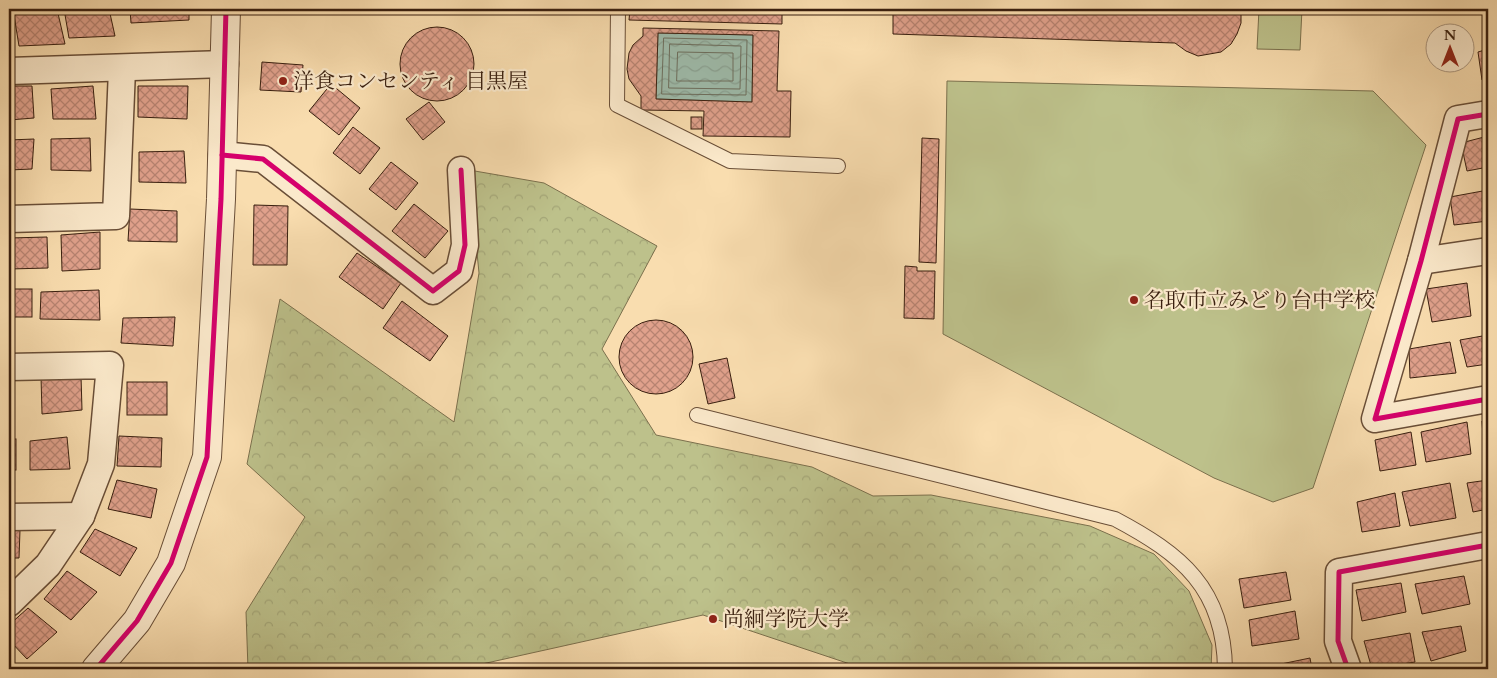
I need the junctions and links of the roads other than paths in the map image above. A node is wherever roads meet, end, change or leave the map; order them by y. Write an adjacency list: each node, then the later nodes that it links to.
1 (226, 9): 3 (street)
2 (618, 9): 8 (lane)
3 (225, 64): 4 (street); 7 (street)
4 (122, 69): 5 (street); 10 (street)
5 (9, 71)
6 (1488, 114): 12 (street)
7 (222, 155): 9 (street); 20 (street)
8 (838, 166)
9 (461, 170)
10 (9, 219)
11 (1488, 251): 12 (street)
12 (1421, 261): 14 (street)
13 (9, 367): 16 (street)
14 (1488, 399)
15 (697, 415): 21 (lane)
16 (80, 516): 17 (street); 19 (street)
17 (9, 517)
18 (1488, 545): 22 (street)
19 (9, 603)
20 (96, 669)
21 (1225, 669)
22 (1348, 669)

